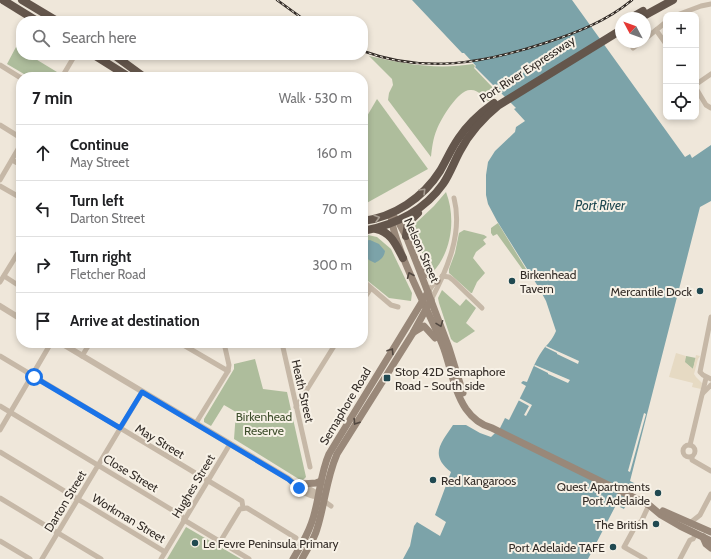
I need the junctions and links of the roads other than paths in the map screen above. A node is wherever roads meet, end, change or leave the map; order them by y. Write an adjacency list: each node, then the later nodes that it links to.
1 (3, 0): 9 (highway)
2 (22, 0): 10 (highway)
3 (661, 0): 6 (highway)
4 (673, 0): 7 (highway)
5 (711, 4): 8 (street)
6 (646, 12)
7 (649, 12)
8 (685, 12)
9 (29, 16)
10 (49, 16)
11 (663, 24): 13 (street)
12 (615, 28): 29 (highway, Port River Expressway)
13 (656, 30): 15 (street); 16 (street)
14 (615, 34): 29 (highway, Port River Expressway)
15 (651, 34)
16 (663, 40)
17 (72, 60): 21 (street)
18 (114, 60): 22 (highway)
19 (116, 60): 23 (highway)
20 (0, 65): 25 (street)
21 (65, 72)
22 (124, 72)
23 (136, 72)
24 (711, 74): 26 (street)
25 (16, 75)
26 (699, 81)
27 (699, 94): 28 (street)
28 (711, 108)
29 (483, 115): 36 (highway, Port River Expressway); 40 (highway, Port River Expressway, one-way to 29)
30 (0, 125): 31 (street)
31 (16, 135)
32 (16, 153): 33 (street)
33 (12, 160): 34 (street); 35 (street)
34 (16, 162)
35 (0, 180)
36 (444, 182): 42 (highway, Port River Expressway); 45 (highway)
37 (0, 186): 38 (street)
38 (16, 195)
39 (454, 198): 50 (street, Semaphore Road)
40 (391, 214): 41 (highway, Port River Expressway, one-way to 40); 42 (main road, Nelson Street)
41 (368, 220)
42 (397, 221): 43 (highway, Port River Expressway); 45 (main road, Nelson Street); 47 (main road, Nelson Street)
43 (376, 229): 44 (highway, Port River Expressway); 47 (highway)
44 (368, 230)
45 (406, 236): 48 (main road, Nelson Street)
46 (16, 256): 49 (street)
47 (403, 258): 57 (main road, Nelson Street, one-way to 47)
48 (420, 269): 50 (main road); 55 (main road, Nelson Street)
49 (4, 276): 51 (street); 52 (street)
50 (440, 278): 55 (street, Semaphore Road); 56 (street, Semaphore Road); 60 (street)
51 (0, 282)
52 (16, 284)
53 (370, 288): 54 (street); 59 (street)
54 (368, 291)
55 (428, 292): 56 (main road, Nelson Street); 57 (main road, Semaphore Road)
56 (431, 300): 61 (main road, Semaphore Road); 86 (main road, Nelson Street, one-way to 86)
57 (422, 302): 61 (main road, Nelson Street); 96 (main road, Semaphore Road, one-way to 57)
58 (0, 306): 62 (street)
59 (398, 307)
60 (482, 308)
61 (426, 310): 64 (main road, Semaphore Road); 72 (main road, Nelson Street)
62 (16, 316)
63 (711, 317): 77 (street)
64 (413, 333): 72 (main road); 102 (main road, Semaphore Road, one-way to 102)
65 (48, 348): 76 (street)
66 (69, 348): 74 (street)
67 (87, 348): 74 (street)
68 (189, 348): 75 (street)
69 (225, 348): 75 (street)
70 (283, 348): 82 (street, Heath Street)
71 (333, 348): 82 (street)
72 (444, 349): 86 (main road, Nelson Street)
73 (0, 356): 76 (street, May Street)
74 (82, 356): 79 (street)
75 (228, 371): 84 (street)
76 (32, 376): 83 (street); 85 (street, May Street)
77 (709, 378): 80 (street)
78 (711, 385): 80 (street)
79 (142, 392): 84 (street); 85 (street, Darton Street)
80 (702, 395): 89 (street)
81 (0, 406): 83 (street, Close Street)
82 (296, 407): 93 (street, Heath Street)
83 (10, 412): 87 (street); 92 (street, Close Street)
84 (196, 423): 88 (street)
85 (120, 428): 92 (street, Darton Street); 97 (street, May Street)
86 (492, 428): 104 (main road, Nelson Street)
87 (0, 430)
88 (230, 444): 95 (street); 97 (street, Hughes Street)
89 (690, 445): 91 (street); 91 (street)
90 (0, 452): 101 (street, Workman Street)
91 (692, 457): 94 (street)
92 (98, 465): 101 (street, Darton Street); 107 (street, Close Street)
93 (310, 467)
94 (711, 471)
95 (288, 479): 98 (street); 102 (street)
96 (321, 480): 98 (main road); 102 (main road, Semaphore Road)
97 (208, 481): 105 (street, May Street); 107 (street, Hughes Street)
98 (302, 484): 102 (street)
99 (711, 494): 106 (street)
100 (0, 498): 110 (street)
101 (77, 499): 110 (street, Darton Street); 117 (street, Workman Street)
102 (321, 499): 103 (street); 123 (main road, Semaphore Road); 124 (main road, Semaphore Road)
103 (331, 506)
104 (652, 507): 108 (main road, Nelson Street); 111 (main road, Nelson Street); 125 (street)
105 (244, 508): 112 (street, May Street); 115 (street)
106 (700, 515): 108 (street); 111 (street)
107 (184, 520): 115 (street, Close Street); 117 (street, Hughes Street)
108 (690, 523): 111 (main road, Nelson Street)
109 (711, 532): 111 (main road, Nelson Street)
110 (58, 533): 119 (street, Darton Street); 120 (street)
111 (697, 533): 114 (main road, Nelson Street); 116 (main road); 126 (street)
112 (296, 538)
113 (0, 541): 118 (street)
114 (711, 541)
115 (220, 542): 122 (street, Close Street)
116 (711, 548)
117 (165, 552): 121 (street, Hughes Street)
118 (30, 559)
119 (42, 559)
120 (101, 559)
121 (161, 559)
122 (249, 559)
123 (293, 559)
124 (302, 559)
125 (645, 559)
126 (680, 559)

